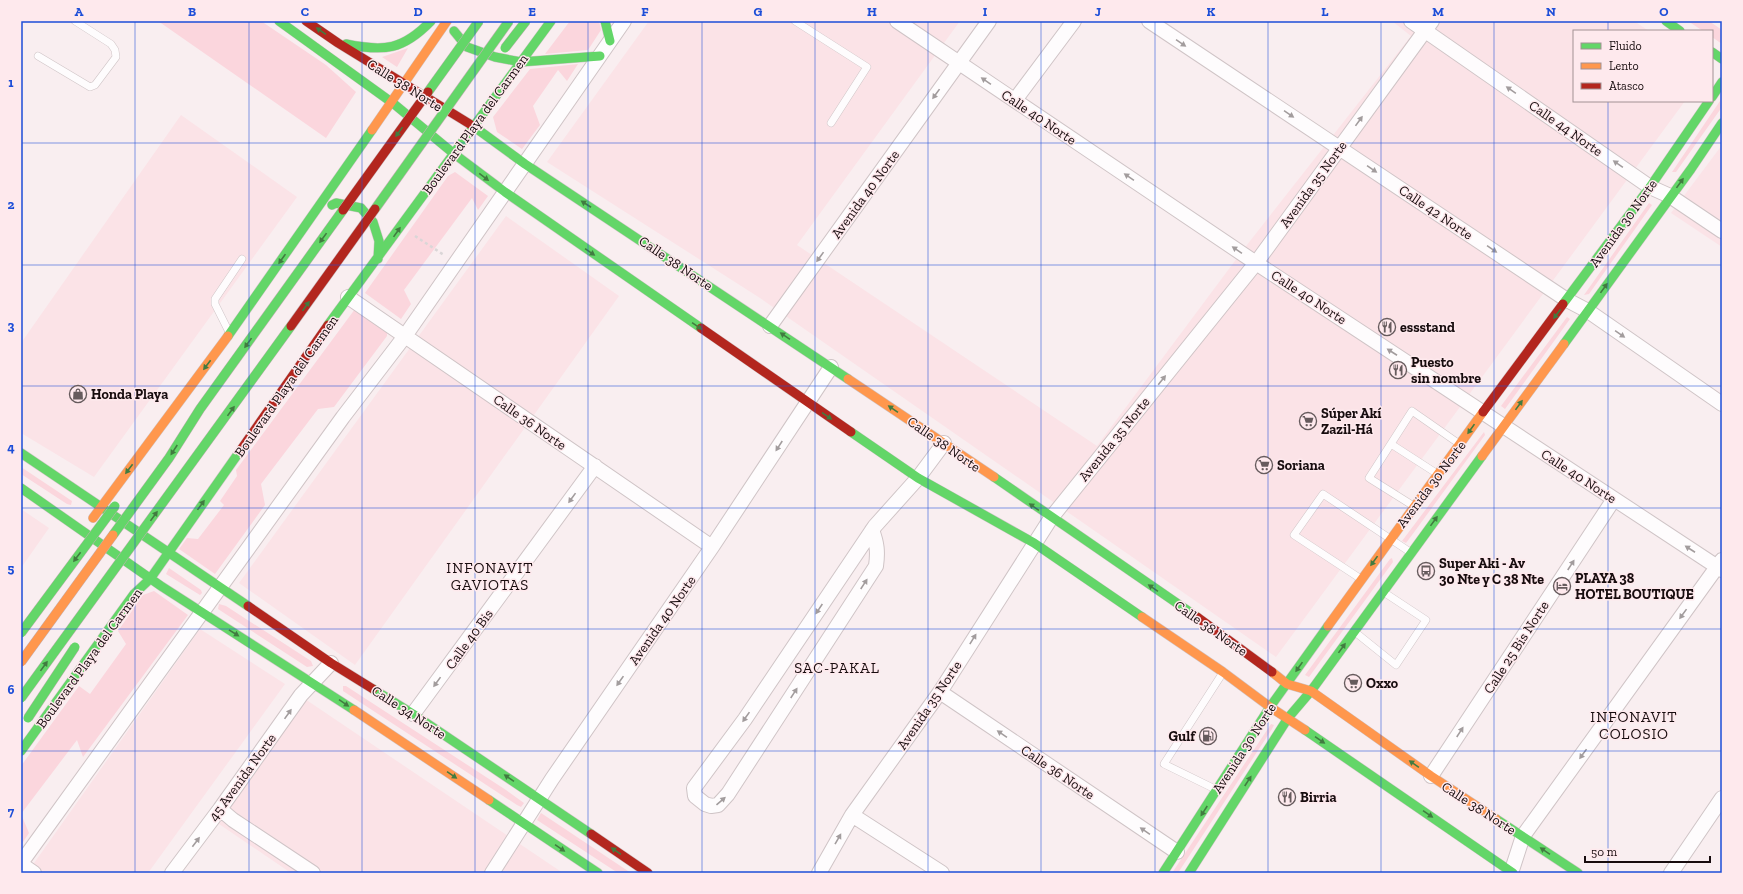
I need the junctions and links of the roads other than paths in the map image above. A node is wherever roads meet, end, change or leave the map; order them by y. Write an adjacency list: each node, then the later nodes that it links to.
1 (75, 21): 26 (lane)
2 (279, 21): 38 (main road, Calle 38 Norte)
3 (306, 21): 24 (main road, Calle 38 Norte, one-way to 3)
4 (431, 21): 24 (main road)
5 (447, 21): 33 (main road)
6 (454, 21): 29 (main road)
7 (480, 21): 32 (main road, bridge)
8 (508, 21): 34 (main road, bridge)
9 (526, 21): 34 (main road, bridge)
10 (551, 21): 29 (main road, Boulevard Playa del Carmen)
11 (605, 21): 23 (main road)
12 (624, 21): 23 (street)
13 (795, 21): 39 (lane)
14 (897, 21): 30 (street, Calle 40 Norte)
15 (989, 21): 30 (street)
16 (1074, 21): 36 (street)
17 (1148, 21): 42 (street, Calle 42 Norte, one-way to 42)
18 (1411, 21): 20 (street, Calle 44 Norte)
19 (1666, 21): 22 (main road)
20 (1429, 26): 42 (street, Avenida 35 Norte, one-way to 20); 45 (street, Calle 44 Norte, one-way to 20)
21 (461, 28): 32 (main road, bridge)
22 (1679, 30)
23 (610, 41): 27 (street)
24 (338, 43): 33 (main road, Calle 38 Norte)
25 (1713, 53): 28 (main road)
26 (38, 56)
27 (600, 56): 29 (main road); 44 (street)
28 (1722, 59)
29 (521, 62): 41 (main road, Boulevard Playa del Carmen)
30 (959, 63): 36 (street, Calle 40 Norte, one-way to 30); 56 (street, Avenida 40 Norte, one-way to 56)
31 (1722, 82): 35 (main road)
32 (434, 84): 62 (main road, one-way to 62, bridge)
33 (405, 85): 38 (main road); 41 (main road, Calle 38 Norte)
34 (457, 94): 66 (main road, one-way to 34, bridge)
35 (1713, 96)
36 (1015, 100): 52 (street, Calle 40 Norte, one-way to 36)
37 (1708, 102): 45 (main road, Avenida 30 Norte)
38 (392, 103): 43 (main road, Calle 38 Norte); 48 (main road)
39 (830, 123)
40 (1722, 123): 47 (main road, Avenida 30 Norte, one-way to 40)
41 (472, 126): 43 (main road, Boulevard Playa del Carmen); 44 (main road, Calle 38 Norte)
42 (1340, 148): 52 (street, Avenida 35 Norte); 54 (street, Calle 42 Norte, one-way to 54)
43 (453, 153): 46 (main road, Calle 38 Norte, one-way to 46); 51 (main road, Boulevard Playa del Carmen, one-way to 43)
44 (525, 164): 46 (street); 56 (main road, Calle 38 Norte, one-way to 44)
45 (1650, 187): 47 (street, Calle 44 Norte); 54 (main road, Avenida 30 Norte)
46 (505, 192): 58 (street); 60 (main road, Calle 38 Norte, one-way to 60)
47 (1670, 196): 49 (street, Calle 44 Norte); 55 (main road, Avenida 30 Norte, one-way to 47)
48 (312, 215): 51 (main road); 57 (main road, one-way to 57)
49 (1722, 231)
50 (242, 259): 57 (lane)
51 (378, 259): 53 (main road, Boulevard Playa del Carmen)
52 (1256, 263): 63 (street, Calle 40 Norte, one-way to 52); 80 (street, Avenida 35 Norte, one-way to 52)
53 (348, 297): 58 (street, Calle 36 Norte); 89 (main road, Boulevard Playa del Carmen, one-way to 53)
54 (1567, 300): 55 (street, Calle 42 Norte); 63 (main road, Avenida 30 Norte, one-way to 63)
55 (1588, 311): 61 (street, Calle 42 Norte, one-way to 61); 64 (main road, Avenida 30 Norte, one-way to 55)
56 (770, 326): 59 (main road, Calle 38 Norte, one-way to 56)
57 (230, 334): 78 (main road, one-way to 78)
58 (405, 336): 72 (street, Calle 36 Norte); 96 (street)
59 (831, 367): 60 (street, Avenida 40 Norte); 67 (main road, Calle 38 Norte, one-way to 59)
60 (808, 402): 74 (main road, Calle 38 Norte, one-way to 74); 87 (street, Avenida 40 Norte, one-way to 87)
61 (1722, 404)
62 (200, 409): 65 (main road, bridge); 102 (main road, one-way to 102, bridge)
63 (1483, 412): 64 (street, Calle 40 Norte); 69 (main road, Avenida 30 Norte, one-way to 69)
64 (1504, 426): 76 (street, Calle 40 Norte); 90 (main road, Avenida 30 Norte, one-way to 64)
65 (174, 434)
66 (214, 434): 71 (main road); 109 (main road, one-way to 66, bridge)
67 (944, 443): 74 (street); 80 (main road, Calle 38 Norte, one-way to 67)
68 (1391, 444): 69 (lane); 73 (lane); 79 (lane)
69 (1460, 444): 73 (main road, Avenida 30 Norte)
70 (21, 453): 78 (main road, Calle 34 Norte)
71 (203, 464)
72 (595, 466): 87 (street, Calle 36 Norte); 111 (street, Calle 40 Bis, one-way to 111)
73 (1438, 474): 79 (main road, Avenida 30 Norte)
74 (918, 478): 81 (street); 86 (main road, Calle 38 Norte)
75 (21, 488): 82 (main road, Calle 34 Norte)
76 (1614, 499): 92 (street, Calle 40 Norte, one-way to 76); 115 (street, Calle 25 Bis Norte, one-way to 76)
77 (120, 500): 100 (main road, one-way to 100, bridge)
78 (101, 506): 82 (main road); 89 (main road, Calle 34 Norte)
79 (1413, 506): 84 (main road, Avenida 30 Norte)
80 (1051, 518): 86 (street, Avenida 35 Norte); 106 (main road, Calle 38 Norte, one-way to 80)
81 (872, 530): 81 (street, one-way to 81)
82 (84, 531): 85 (main road); 94 (main road, Calle 34 Norte)
83 (156, 537): 88 (main road)
84 (1389, 540): 90 (lane); 95 (main road, Avenida 30 Norte, one-way to 95); 95 (lane)
85 (76, 541)
86 (1034, 543): 104 (main road, Calle 38 Norte); 108 (street, Avenida 35 Norte, one-way to 86)
87 (712, 547): 118 (street, Avenida 40 Norte, one-way to 118)
88 (146, 549)
89 (168, 553): 94 (main road, Boulevard Playa del Carmen); 96 (main road, Calle 34 Norte)
90 (1412, 553): 97 (main road, Avenida 30 Norte)
91 (137, 562): 93 (main road)
92 (1720, 566): 122 (street, one-way to 122)
93 (128, 574)
94 (150, 579): 98 (main road, Calle 34 Norte); 114 (main road, Boulevard Playa del Carmen)
95 (1361, 579): 106 (main road, Avenida 30 Norte, one-way to 106)
96 (220, 588): 98 (street); 103 (main road, Calle 34 Norte)
97 (1383, 592): 99 (main road, Avenida 30 Norte); 99 (lane)
98 (201, 613): 105 (main road, Calle 34 Norte, one-way to 105); 124 (street)
99 (1354, 631): 107 (main road, Avenida 30 Norte, one-way to 99)
100 (21, 633)
101 (82, 637): 112 (main road, bridge)
102 (21, 662)
103 (331, 663): 105 (street, 45 Avenida Norte); 111 (main road, Calle 34 Norte)
104 (1223, 672): 110 (main road, Calle 38 Norte); 116 (lane)
105 (313, 682): 119 (street, 45 Avenida Norte, one-way to 105); 121 (main road, Calle 34 Norte, one-way to 121)
106 (1287, 684): 107 (main road, Calle 38 Norte); 110 (main road, Avenida 30 Norte)
107 (1311, 691): 113 (main road, Avenida 30 Norte); 115 (main road, Calle 38 Norte, one-way to 107)
108 (940, 692): 120 (street, Avenida 35 Norte); 123 (street, Calle 36 Norte, one-way to 108)
109 (21, 698)
110 (1270, 707): 113 (main road, Calle 38 Norte); 116 (main road, Avenida 30 Norte)
111 (413, 714): 118 (main road, Calle 34 Norte, one-way to 111)
112 (28, 718)
113 (1288, 718): 134 (main road, Avenida 30 Norte, one-way to 113); 135 (main road, Calle 38 Norte, one-way to 135)
114 (21, 751)
115 (1431, 776): 122 (main road, Calle 38 Norte)
116 (1217, 790): 123 (main road, Avenida 30 Norte, one-way to 123)
117 (1722, 798): 137 (street)
118 (540, 799): 121 (street, Avenida 40 Norte); 130 (main road, Calle 34 Norte, one-way to 118)
119 (220, 809): 126 (street, 45 Avenida Norte, one-way to 119); 127 (street)
120 (852, 814): 131 (street, Avenida 35 Norte, one-way to 120); 132 (street)
121 (524, 823): 128 (street, Avenida 40 Norte); 129 (main road, Calle 34 Norte, one-way to 129)
122 (1523, 836): 135 (street); 136 (main road, Calle 38 Norte, one-way to 122)
123 (1177, 852): 133 (main road, Avenida 30 Norte)
124 (21, 863): 125 (street)
125 (34, 873)
126 (172, 873)
127 (313, 873)
128 (492, 873)
129 (598, 873)
130 (648, 873)
131 (819, 873)
132 (942, 873)
133 (1163, 873)
134 (1189, 873)
135 (1512, 873)
136 (1578, 873)
137 (1671, 873)

